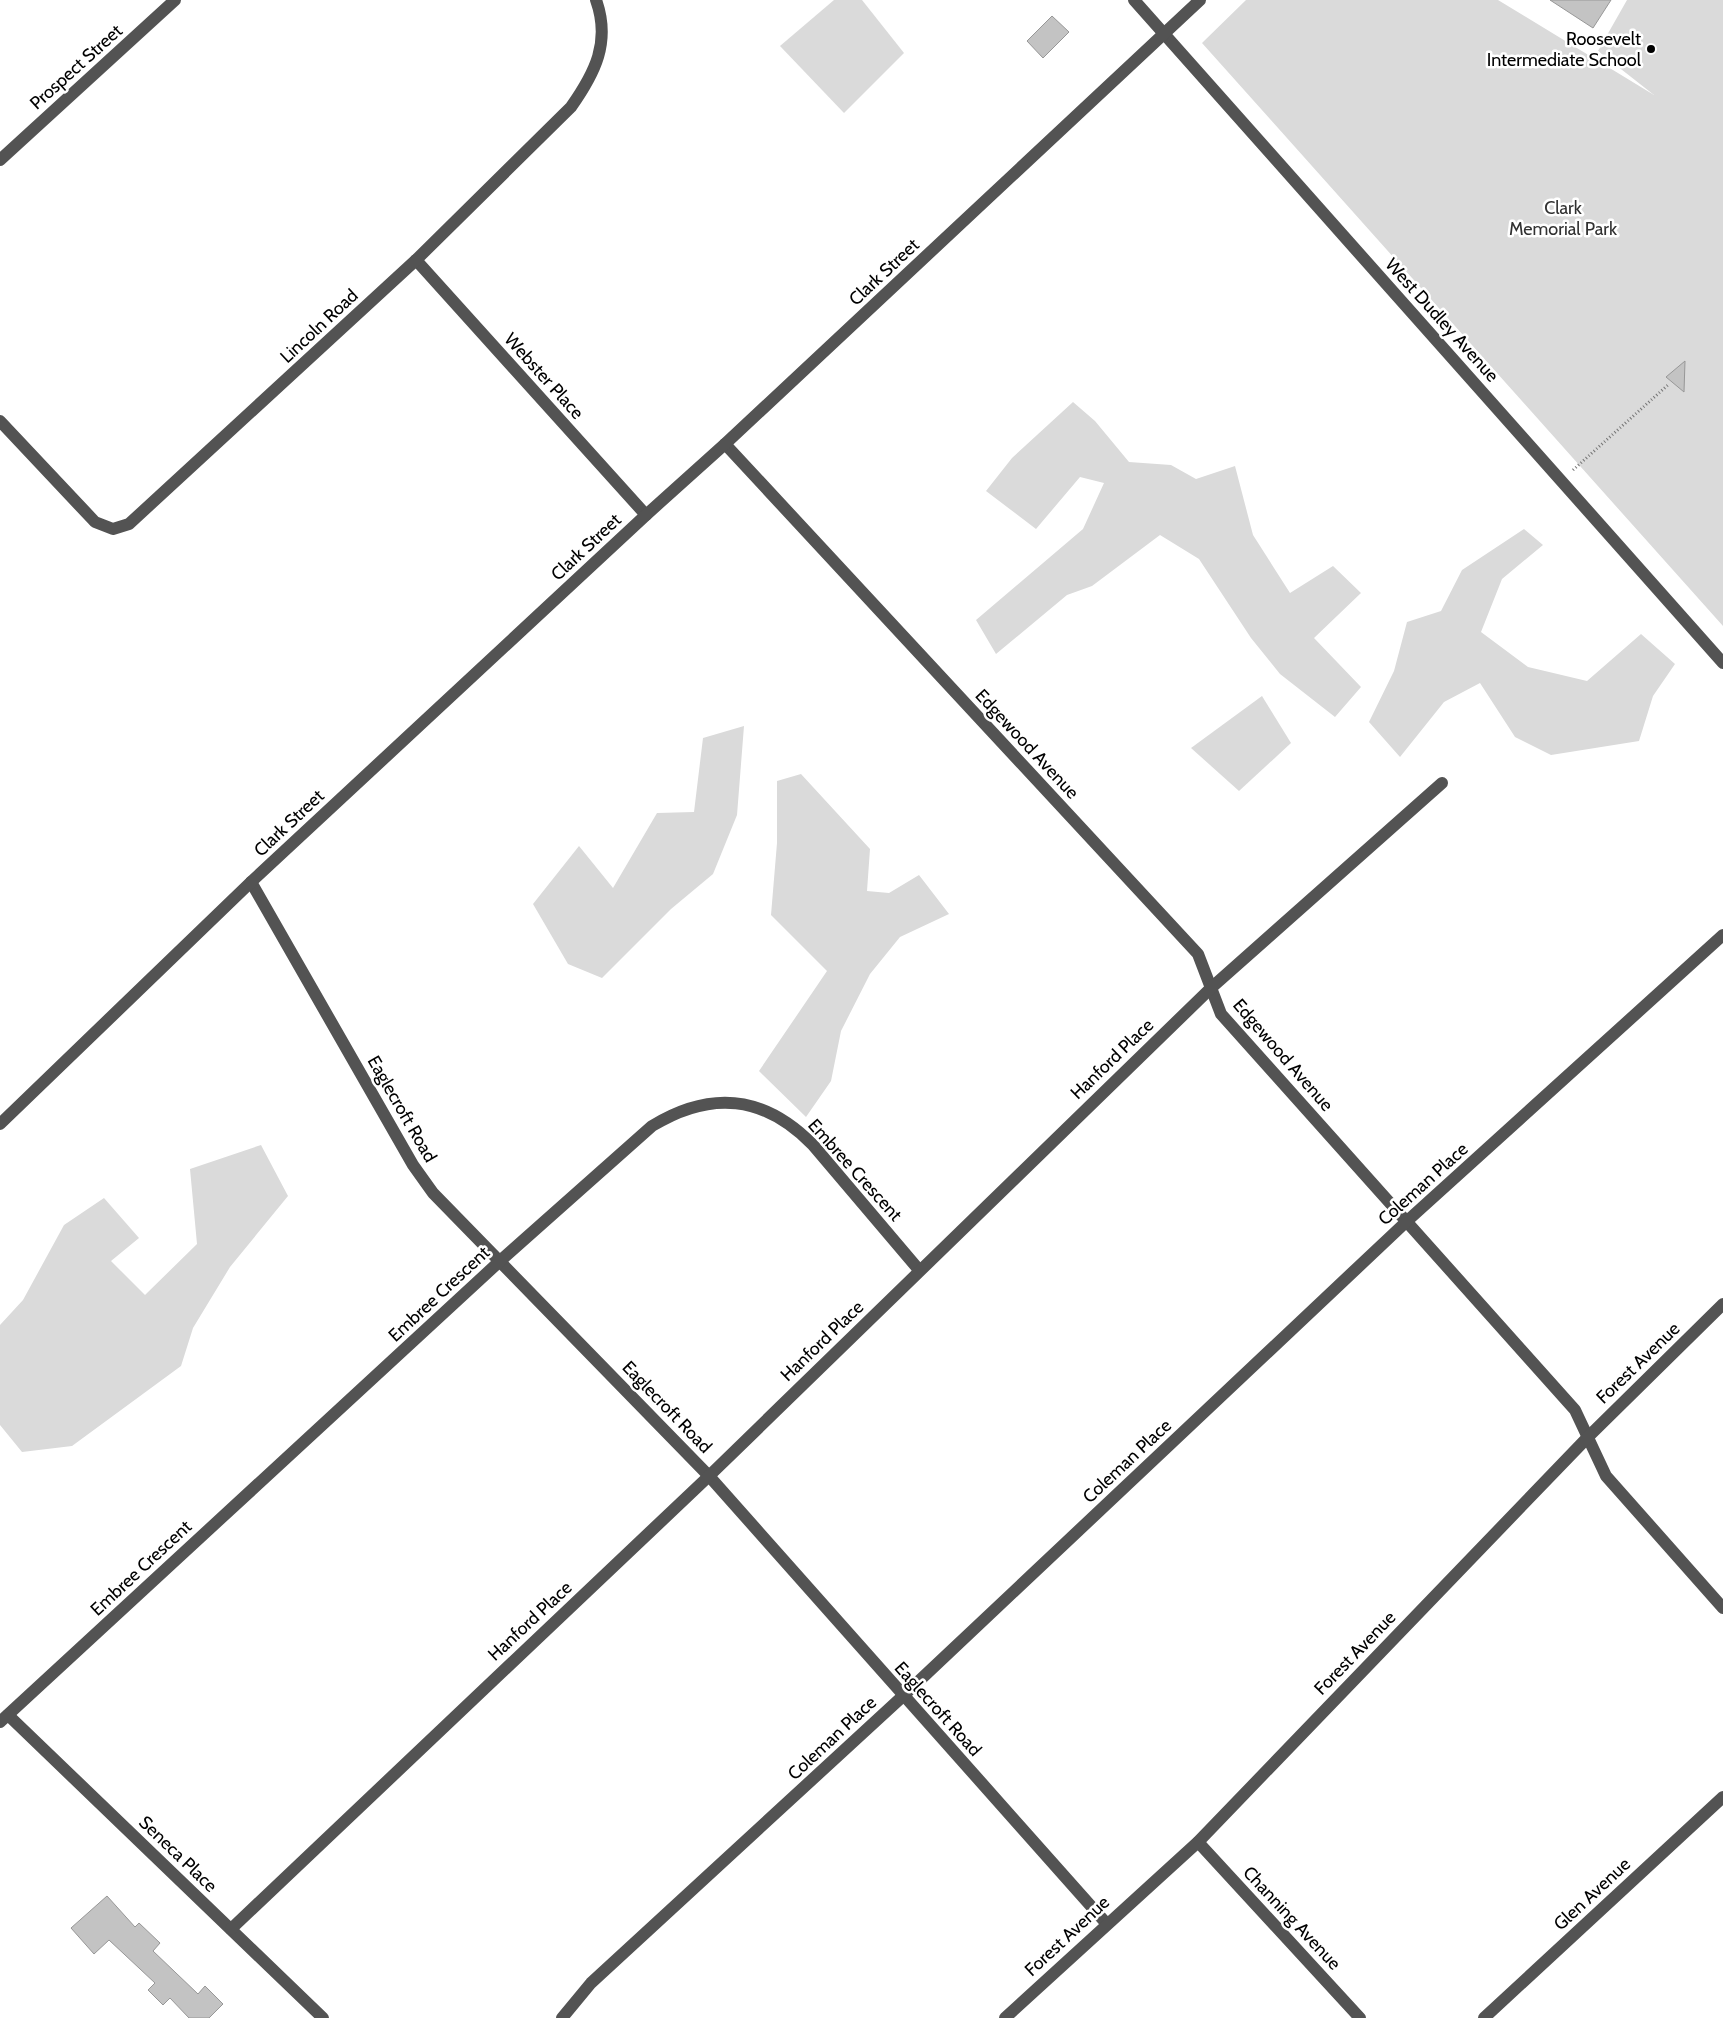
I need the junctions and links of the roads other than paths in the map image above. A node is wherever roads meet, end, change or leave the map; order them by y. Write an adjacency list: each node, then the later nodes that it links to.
1 (175, 0): 6 (street, Prospect Street)
2 (596, 0): 7 (street, Lincoln Road)
3 (1134, 0): 5 (street, West Dudley Avenue)
4 (1200, 0): 5 (street, Clark Street)
5 (1164, 35): 9 (street, Clark Street); 11 (street, West Dudley Avenue)
6 (0, 160)
7 (416, 260): 8 (street, Lincoln Road); 10 (street, Webster Place)
8 (0, 421)
9 (725, 444): 10 (street, Clark Street); 15 (street, Edgewood Avenue)
10 (646, 515): 13 (street, Clark Street)
11 (1723, 663)
12 (1442, 783): 15 (street, Hanford Place)
13 (251, 882): 16 (street, Clark Street); 18 (street, Eaglecroft Road)
14 (1723, 935): 17 (street, Coleman Place)
15 (1211, 988): 17 (street, Edgewood Avenue); 19 (street, Hanford Place)
16 (1, 1120)
17 (1406, 1222): 21 (street, Edgewood Avenue); 24 (street, Coleman Place)
18 (500, 1261): 19 (street, Embree Crescent); 22 (street, Eaglecroft Road); 25 (street, Embree Crescent)
19 (919, 1270): 22 (street, Hanford Place)
20 (1723, 1304): 21 (street, Forest Avenue)
21 (1588, 1437): 23 (street, Edgewood Avenue); 27 (street, Forest Avenue)
22 (709, 1476): 24 (street, Eaglecroft Road); 29 (street, Hanford Place)
23 (1723, 1608)
24 (903, 1696): 28 (street, Eaglecroft Road); 31 (street, Coleman Place)
25 (4, 1718): 29 (street, Seneca Place)
26 (1723, 1797): 34 (street, Glen Avenue)
27 (1198, 1842): 28 (street, Forest Avenue); 33 (street, Channing Avenue)
28 (1106, 1923): 32 (street, Forest Avenue)
29 (231, 1929): 30 (street, Seneca Place)
30 (323, 2018)
31 (562, 2018)
32 (1005, 2018)
33 (1360, 2018)
34 (1484, 2018)

